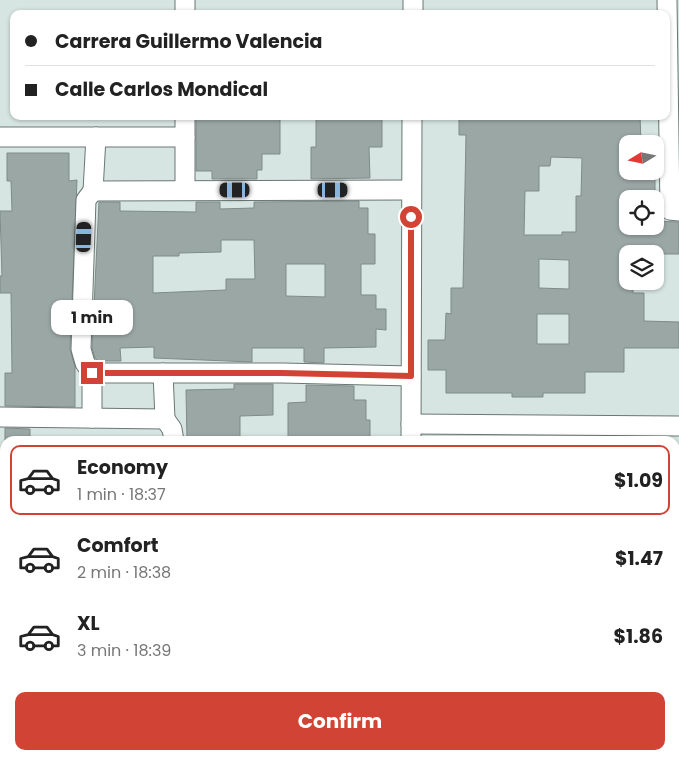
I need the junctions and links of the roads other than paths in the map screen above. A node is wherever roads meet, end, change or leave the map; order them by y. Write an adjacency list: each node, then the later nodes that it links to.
1 (670, 55): 4 (street)
2 (185, 120): 7 (street)
3 (412, 120): 9 (street)
4 (674, 129): 11 (street)
5 (0, 137): 6 (street)
6 (96, 137): 7 (street); 10 (street)
7 (185, 137): 8 (street)
8 (185, 190): 9 (street); 10 (street)
9 (411, 190): 14 (street)
10 (93, 191): 12 (street)
11 (679, 211)
12 (92, 373): 13 (street); 16 (street)
13 (163, 373): 14 (street); 17 (street)
14 (411, 376): 19 (street)
15 (0, 417): 16 (street)
16 (92, 418): 17 (street)
17 (165, 419): 20 (street)
18 (679, 426): 19 (street)
19 (411, 433)
20 (173, 436)

